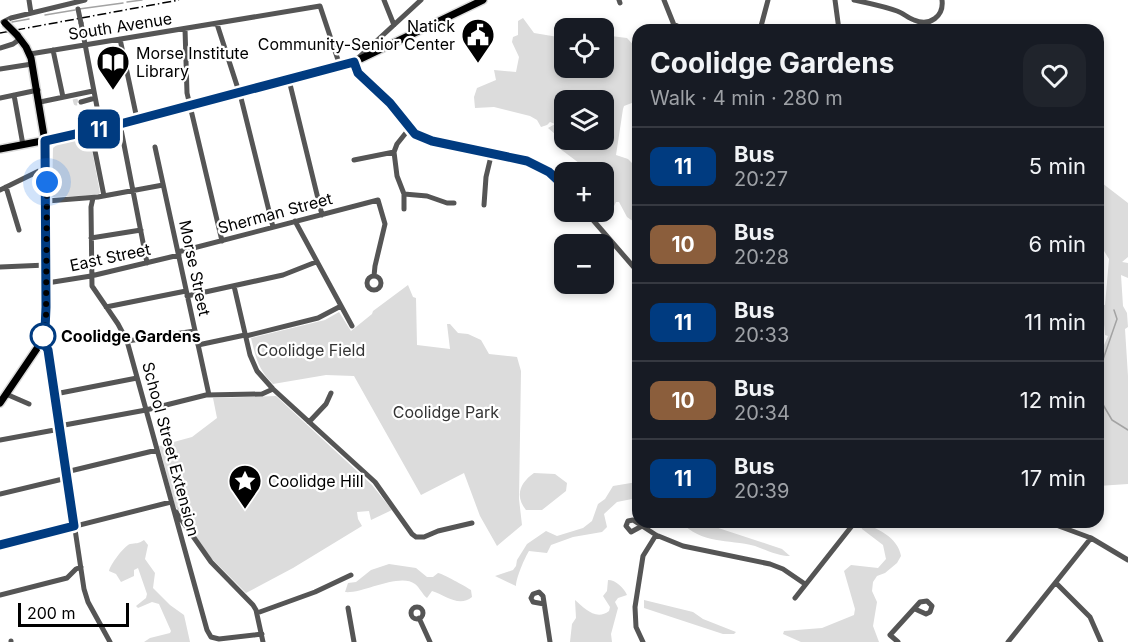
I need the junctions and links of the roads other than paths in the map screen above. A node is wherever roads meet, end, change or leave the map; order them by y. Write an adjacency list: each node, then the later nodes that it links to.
1 (29, 0): 12 (street)
2 (85, 0): 11 (street)
3 (384, 0): 18 (street)
4 (421, 0): 18 (street)
5 (483, 0): 26 (main road)
6 (664, 0): 15 (street)
7 (768, 0): 16 (street)
8 (835, 0): 17 (street)
9 (854, 0): 10 (street)
10 (942, 0)
11 (77, 4): 12 (street); 22 (street, bridge)
12 (31, 13): 13 (street)
13 (3, 21): 20 (main road, bridge)
14 (217, 24): 19 (street, South Avenue); 28 (street, South Avenue); 33 (street)
15 (674, 24)
16 (762, 24)
17 (838, 24)
18 (394, 25): 26 (street)
19 (185, 29): 21 (street, South Avenue); 40 (street)
20 (19, 37): 23 (street); 25 (main road)
21 (120, 39): 22 (street, South Avenue); 41 (street)
22 (84, 44): 24 (street, South Avenue); 32 (street)
23 (0, 48)
24 (52, 50): 25 (street, South Avenue); 35 (street)
25 (30, 54): 27 (main road)
26 (354, 62): 28 (main road); 44 (street)
27 (32, 64): 29 (street); 31 (main road)
28 (340, 66): 30 (main road)
29 (0, 69)
30 (289, 80): 33 (main road); 65 (street)
31 (38, 90): 34 (street); 39 (main road)
32 (93, 91): 37 (street); 38 (street)
33 (240, 93): 40 (main road); 68 (street)
34 (14, 95): 36 (street); 47 (street)
35 (63, 97): 37 (street); 39 (street)
36 (0, 98)
37 (76, 98): 38 (street)
38 (95, 98): 43 (street)
39 (40, 102): 46 (main road)
40 (189, 106): 41 (main road); 72 (street)
41 (136, 119): 42 (main road)
42 (120, 124): 43 (main road); 57 (street)
43 (101, 128): 45 (main road)
44 (409, 129): 50 (street); 51 (street)
45 (91, 131): 46 (main road); 59 (street)
46 (45, 141): 47 (main road); 53 (main road)
47 (23, 145): 49 (main road)
48 (155, 147): 55 (street, Morse Street)
49 (0, 148)
50 (394, 152): 52 (street); 58 (street)
51 (492, 152): 54 (street); 63 (street)
52 (354, 160)
53 (47, 167): 56 (street); 61 (main road)
54 (554, 177)
55 (163, 184): 57 (street); 73 (street, Morse Street)
56 (3, 189): 69 (street)
57 (133, 190): 59 (street); 70 (street)
58 (404, 194): 62 (street); 64 (street)
59 (104, 196): 60 (street)
60 (93, 198): 61 (street); 71 (street)
61 (47, 201): 76 (main road)
62 (454, 203)
63 (484, 205)
64 (404, 209)
65 (322, 215): 66 (street, Sherman Street); 80 (street, Sherman Street)
66 (295, 221): 68 (street, Sherman Street); 74 (street)
67 (595, 222): 77 (street)
68 (273, 227): 72 (street, Sherman Street)
69 (19, 230)
70 (141, 230): 71 (street); 75 (street)
71 (91, 238): 79 (street)
72 (222, 241): 73 (street, Sherman Street)
73 (178, 254): 75 (street, East Street); 83 (street, Morse Street)
74 (316, 262): 82 (street); 84 (street)
75 (147, 263): 79 (street, East Street)
76 (47, 265): 78 (street); 81 (main road)
77 (632, 265)
78 (0, 267)
79 (91, 276): 81 (street, East Street); 85 (street, School Street Extension)
80 (374, 276)
81 (47, 283): 89 (main road)
82 (234, 286): 83 (street); 88 (street)
83 (187, 294): 85 (street); 87 (street, Morse Street)
84 (341, 306): 86 (street); 88 (street)
85 (106, 307): 90 (street, School Street Extension)
86 (352, 326)
87 (195, 330): 90 (street); 91 (street, Morse Street)
88 (245, 335): 91 (street); 93 (street)
89 (42, 340): 95 (main road); 96 (street)
90 (127, 341): 92 (street, School Street Extension)
91 (198, 345): 97 (street, Morse Street)
92 (137, 378): 96 (street); 100 (street, School Street Extension)
93 (273, 389): 97 (street); 101 (street)
94 (331, 393): 101 (street)
95 (6, 394): 98 (main road); 99 (street)
96 (55, 394): 102 (street)
97 (209, 395): 100 (street)
98 (0, 402)
99 (28, 404)
100 (146, 410): 102 (street); 104 (street, School Street Extension)
101 (309, 422): 108 (street)
102 (59, 427): 103 (street); 105 (street)
103 (0, 440)
104 (158, 450): 105 (street); 107 (street, School Street Extension)
105 (67, 475): 106 (street); 109 (street)
106 (0, 494)
107 (172, 504): 109 (street); 126 (street); 128 (street, School Street Extension)
108 (472, 523)
109 (74, 526): 115 (street); 117 (street)
110 (645, 528): 113 (street)
111 (850, 528): 120 (street)
112 (1064, 528): 114 (street)
113 (656, 535): 120 (street); 134 (street)
114 (1091, 538): 116 (street); 119 (street)
115 (0, 545)
116 (1128, 560)
117 (81, 567): 121 (street); 129 (street)
118 (351, 575): 126 (street)
119 (1056, 583): 136 (street); 137 (street)
120 (805, 584): 122 (street)
121 (0, 595)
122 (795, 598)
123 (544, 604): 133 (street)
124 (348, 608): 131 (street)
125 (915, 609): 135 (street)
126 (257, 613): 128 (street)
127 (419, 618): 132 (street)
128 (262, 634): 130 (street)
129 (110, 642)
130 (263, 642)
131 (354, 642)
132 (430, 642)
133 (550, 642)
134 (644, 642)
135 (898, 642)
136 (1008, 642)
137 (1101, 642)

